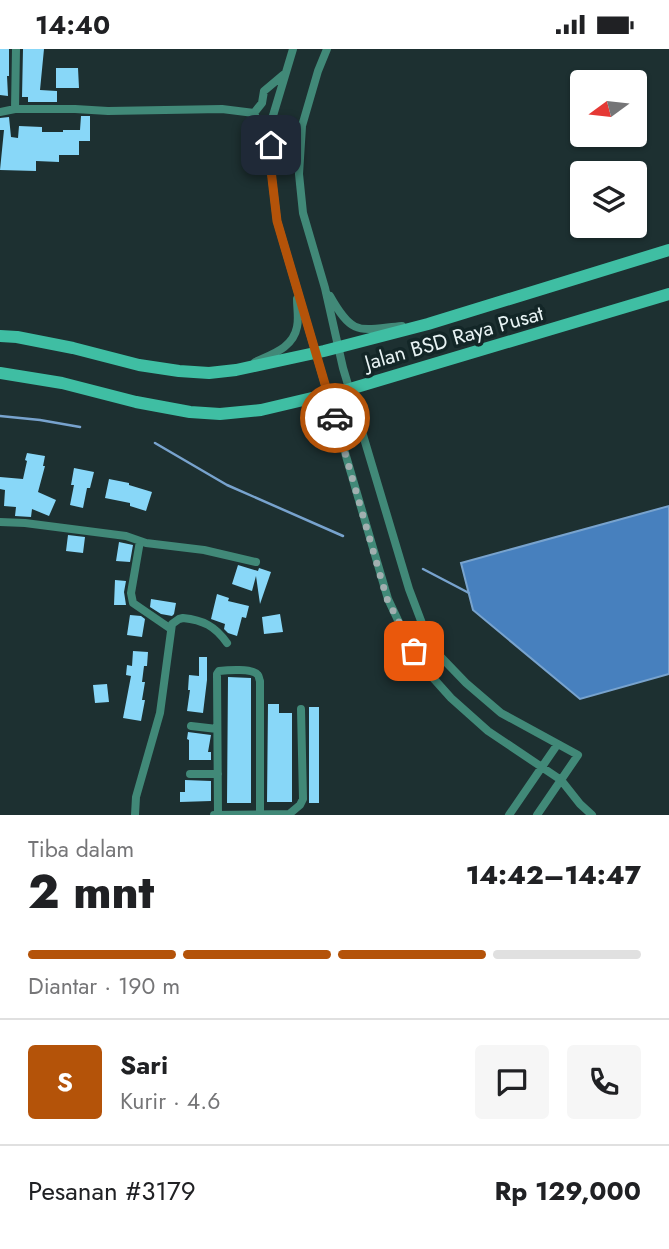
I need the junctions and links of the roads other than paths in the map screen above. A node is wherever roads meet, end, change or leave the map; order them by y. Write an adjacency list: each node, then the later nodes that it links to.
1 (16, 49): 5 (street)
2 (293, 49): 4 (street)
3 (327, 49): 11 (street)
4 (285, 74): 7 (street); 8 (street)
5 (15, 109): 6 (street); 7 (street)
6 (0, 112)
7 (254, 113): 8 (street)
8 (271, 170): 10 (street)
9 (669, 250): 13 (main road, Jalan BSD Raya Pusat)
10 (297, 288): 16 (street); 17 (street)
11 (325, 288): 13 (street); 15 (street)
12 (669, 294): 19 (main road, Jalan BSD Raya Pusat)
13 (428, 324): 15 (main road, Jalan BSD Raya Pusat)
14 (0, 336): 17 (main road, Jalan BSD Raya Pusat)
15 (339, 347): 16 (main road, Jalan BSD Raya Pusat); 19 (street)
16 (316, 353): 17 (main road, Jalan BSD Raya Pusat); 20 (street)
17 (236, 370)
18 (0, 373): 20 (main road, Jalan BSD Raya Pusat)
19 (349, 389): 20 (main road, Jalan BSD Raya Pusat); 29 (street)
20 (328, 394): 30 (street)
21 (0, 522): 22 (street)
22 (139, 541): 23 (street); 24 (street)
23 (256, 562)
24 (171, 629): 25 (street); 36 (street)
25 (227, 643)
26 (301, 709): 35 (street)
27 (191, 726): 28 (street)
28 (218, 729): 32 (street); 34 (street)
29 (557, 744): 30 (street); 33 (street)
30 (542, 767): 33 (street); 39 (street)
31 (190, 774): 32 (street)
32 (218, 774): 37 (street)
33 (561, 780): 40 (street); 41 (street)
34 (260, 814): 35 (street); 38 (street)
35 (288, 814)
36 (135, 815)
37 (216, 815): 38 (street)
38 (246, 815)
39 (509, 815)
40 (537, 815)
41 (592, 815)

